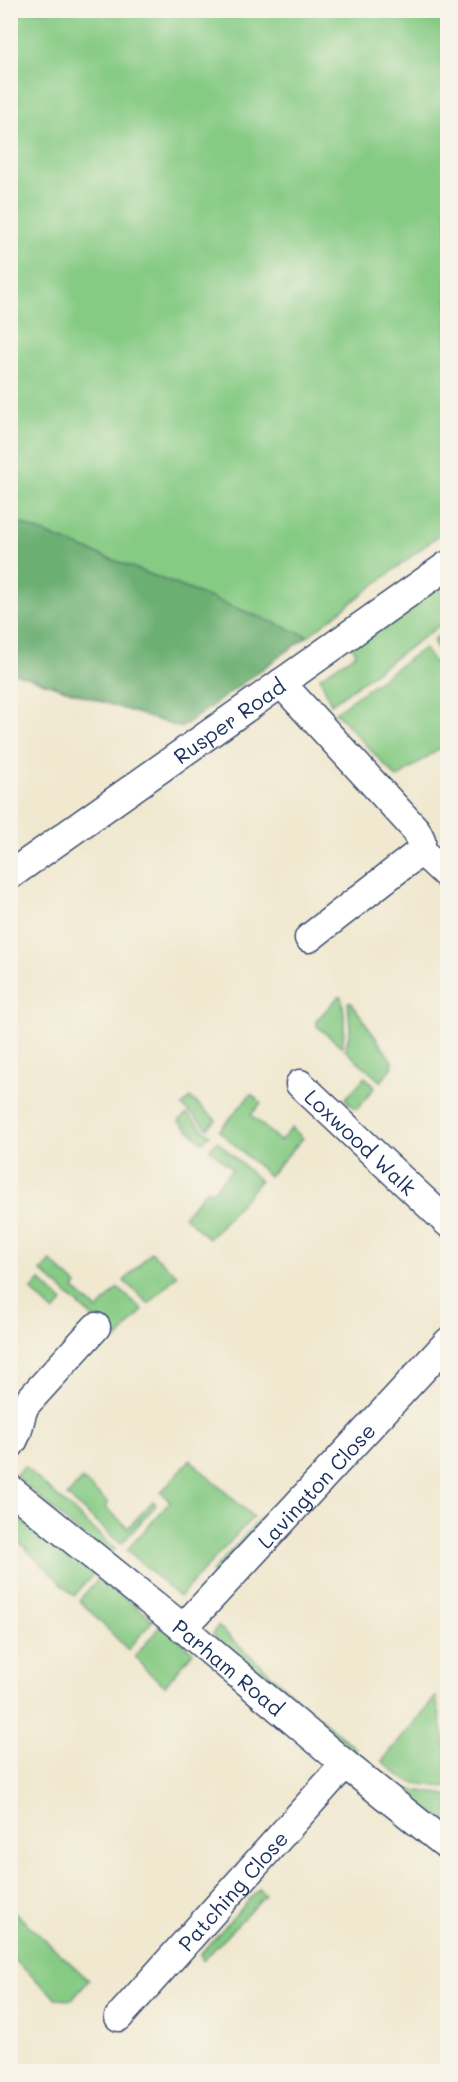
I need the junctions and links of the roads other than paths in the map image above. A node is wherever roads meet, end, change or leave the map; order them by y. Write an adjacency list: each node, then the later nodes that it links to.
1 (447, 565): 2 (street, Rusper Road)
2 (281, 683): 3 (street); 4 (street, Rusper Road)
3 (421, 851): 5 (street); 6 (street)
4 (10, 875)
5 (447, 876)
6 (309, 938)
7 (300, 1084): 8 (street, Loxwood Walk)
8 (447, 1223)
9 (96, 1327): 11 (street)
10 (447, 1342): 13 (street, Lavington Close)
11 (10, 1445)
12 (10, 1489): 13 (street, Parham Road)
13 (183, 1628): 14 (street, Parham Road)
14 (345, 1764): 15 (street, Parham Road); 16 (street, Patching Close)
15 (447, 1846)
16 (119, 2017)

